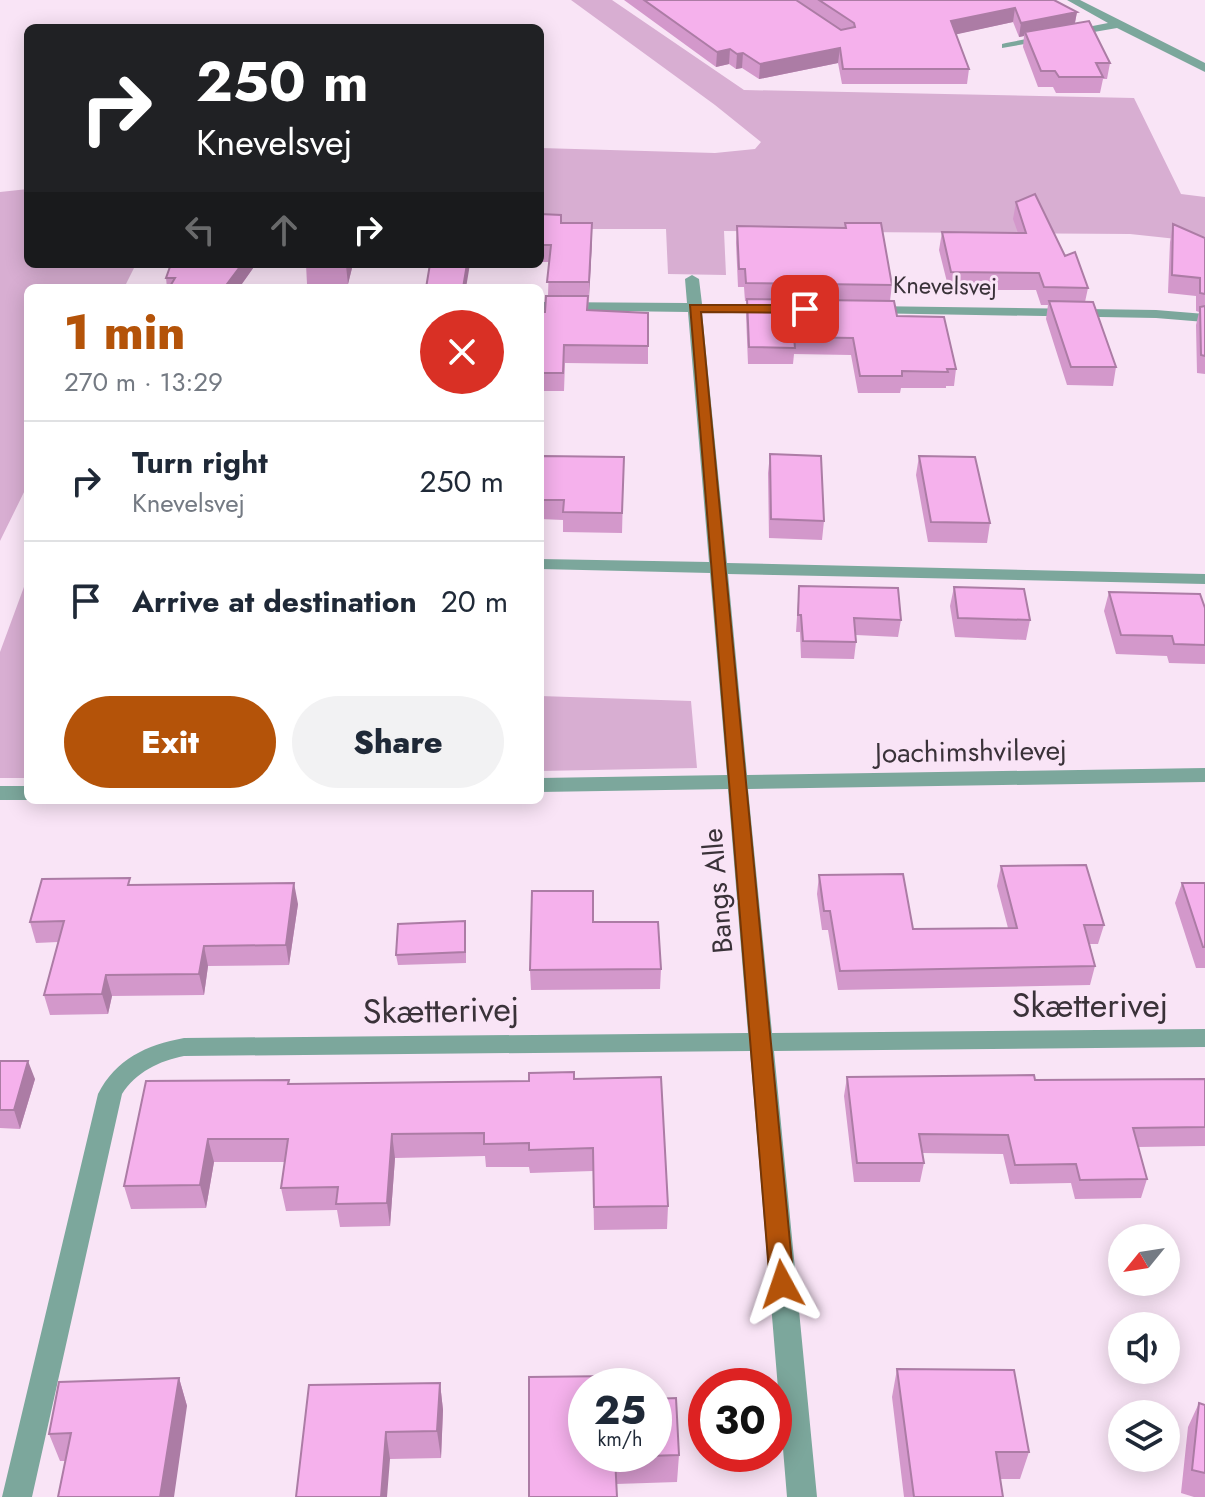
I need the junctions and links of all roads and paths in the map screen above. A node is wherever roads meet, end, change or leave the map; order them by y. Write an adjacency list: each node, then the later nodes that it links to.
1 (1072, 0): 2 (street)
2 (1119, 24): 3 (street); 4 (street)
3 (1006, 46)
4 (1205, 68)
5 (692, 279): 7 (street, Bangs Alle)
6 (544, 306): 7 (street)
7 (694, 308): 8 (street); 12 (street, Bangs Alle)
8 (787, 309)
9 (854, 310): 10 (street, Knevelsvej)
10 (1205, 318)
11 (544, 564): 12 (street)
12 (718, 567): 13 (street); 15 (street, Bangs Alle)
13 (1205, 579)
14 (1205, 775): 15 (street, Joachimshvilevej)
15 (737, 782): 16 (street, Joachimshvilevej); 20 (street, Bangs Alle)
16 (544, 785)
17 (0, 793): 18 (street)
18 (24, 793)
19 (1205, 1038): 20 (street, Skætterivej)
20 (760, 1040): 21 (street, Skætterivej); 22 (street, Bangs Alle)
21 (17, 1497)
22 (802, 1497)

